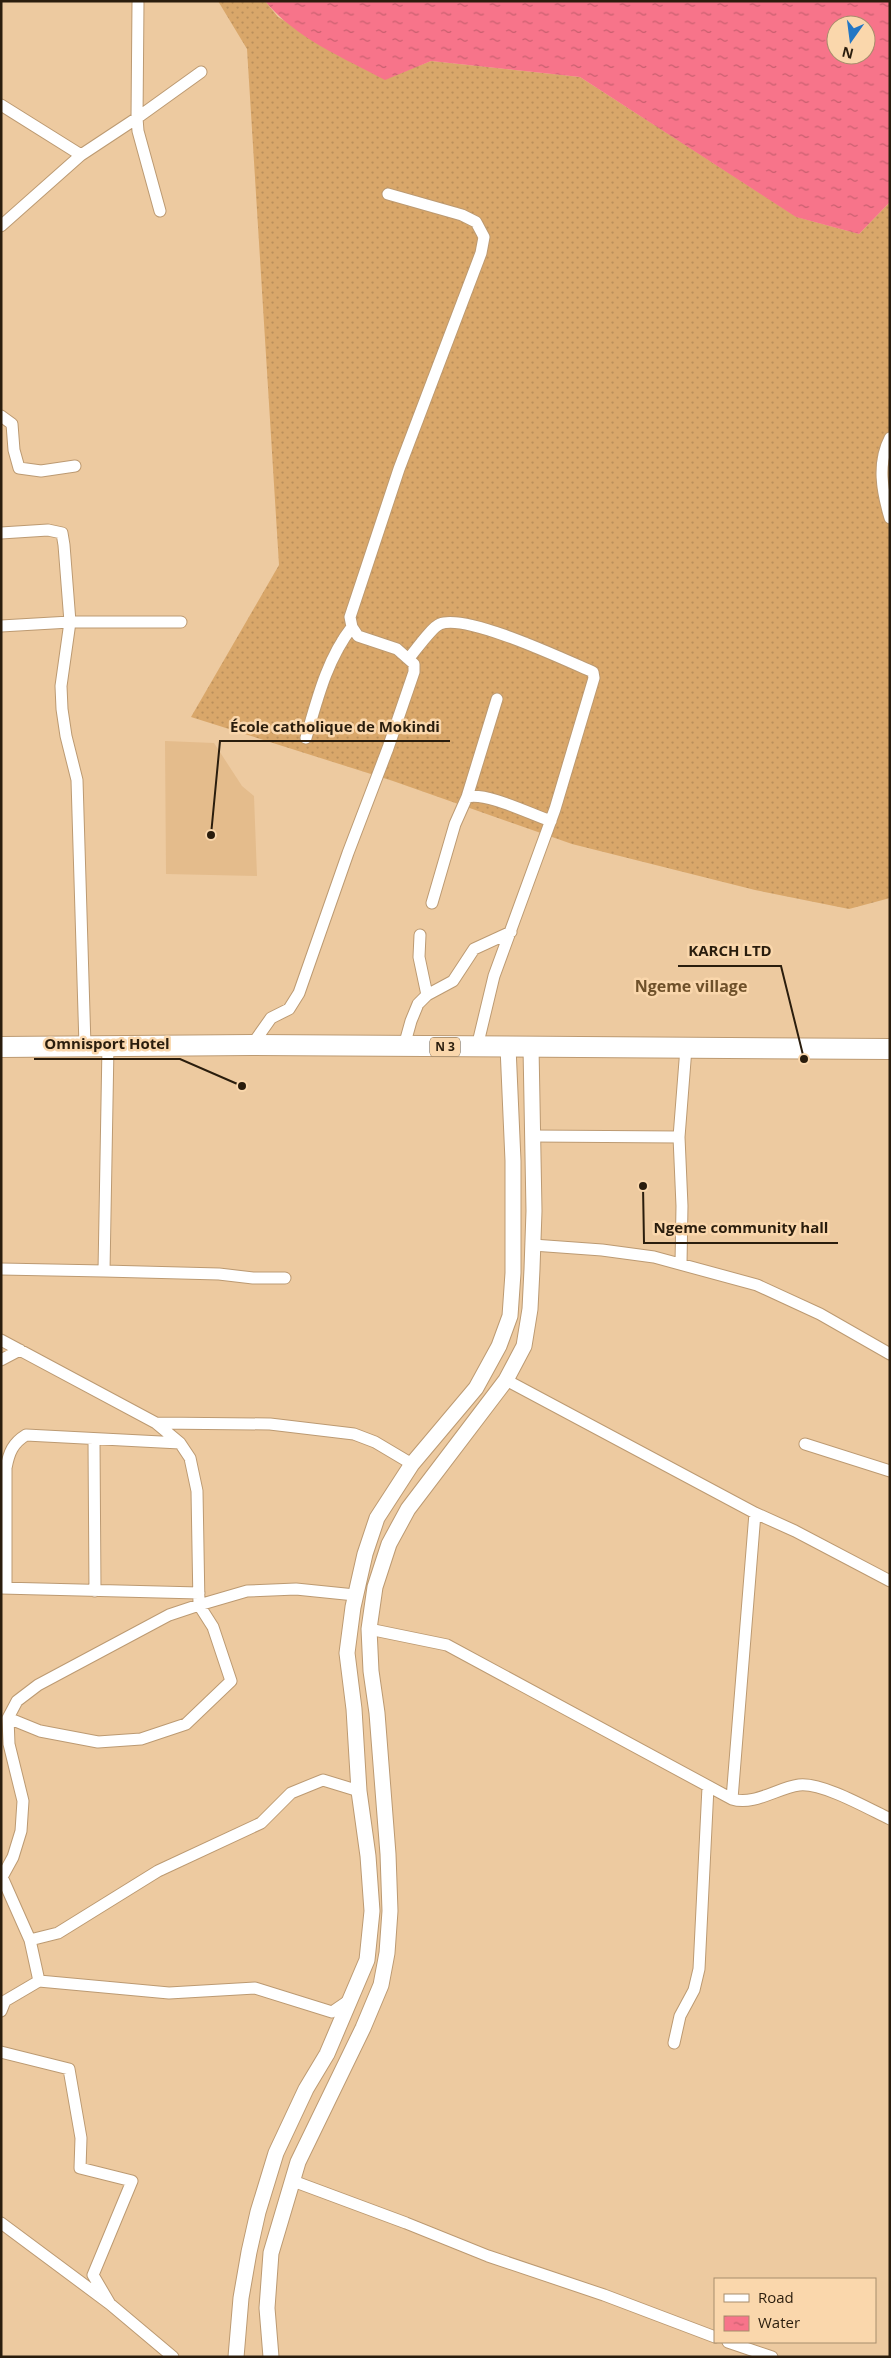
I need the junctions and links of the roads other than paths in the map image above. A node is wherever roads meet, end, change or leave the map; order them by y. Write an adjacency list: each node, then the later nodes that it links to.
1 (138, 3): 4 (street)
2 (201, 72): 4 (street)
3 (1, 105): 5 (street)
4 (137, 118): 5 (street); 7 (street)
5 (81, 155): 8 (street)
6 (388, 194): 17 (street)
7 (160, 211)
8 (1, 226)
9 (1, 416): 11 (street)
10 (890, 438): 12 (street)
11 (75, 466)
12 (890, 518)
13 (1, 532): 14 (street)
14 (70, 622): 15 (street); 16 (street); 28 (street)
15 (181, 622)
16 (1, 626)
17 (352, 627): 18 (street); 20 (street)
18 (409, 658): 22 (street); 27 (street)
19 (497, 700): 21 (street)
20 (306, 738)
21 (467, 797): 22 (street); 23 (street)
22 (550, 821): 24 (street)
23 (432, 903)
24 (511, 932): 26 (street); 32 (street)
25 (420, 935): 26 (street)
26 (427, 994): 30 (street)
27 (252, 1045): 29 (highway, N 3); 30 (highway, N 3)
28 (85, 1046): 29 (highway, N 3); 31 (highway, N 3)
29 (108, 1046): 42 (street)
30 (404, 1046): 32 (highway, N 3)
31 (1, 1047)
32 (476, 1047): 33 (highway, N 3)
33 (508, 1047): 34 (highway, N 3); 53 (main road)
34 (531, 1048): 35 (highway, N 3); 37 (main road)
35 (686, 1048): 36 (highway, N 3); 38 (street)
36 (890, 1049)
37 (532, 1136): 38 (street); 39 (main road)
38 (679, 1137): 40 (street)
39 (533, 1245): 40 (street); 48 (main road)
40 (681, 1264): 46 (street)
41 (1, 1268): 42 (street)
42 (104, 1271): 43 (street)
43 (285, 1278)
44 (1, 1340): 45 (street)
45 (20, 1350): 47 (street); 49 (street)
46 (890, 1354)
47 (1, 1360)
48 (506, 1380): 55 (street); 62 (main road)
49 (156, 1423): 51 (street); 53 (street)
50 (94, 1440): 51 (street); 57 (street); 58 (street)
51 (180, 1443): 59 (street)
52 (805, 1444): 54 (street)
53 (412, 1464): 60 (main road)
54 (890, 1471)
55 (755, 1513): 56 (street); 66 (street)
56 (890, 1581)
57 (4, 1588): 58 (street)
58 (95, 1591): 59 (street)
59 (199, 1593): 61 (street)
60 (355, 1595): 61 (street); 65 (main road)
61 (199, 1605): 63 (street); 63 (street)
62 (370, 1629): 64 (street); 75 (main road)
63 (8, 1718): 68 (street)
64 (708, 1787): 66 (street); 73 (street)
65 (359, 1791): 69 (street); 71 (main road)
66 (732, 1799): 67 (street)
67 (890, 1819)
68 (2, 1877): 69 (street)
69 (30, 1940): 70 (street)
70 (39, 1981): 71 (street); 72 (street)
71 (352, 1998): 82 (main road)
72 (1, 2011)
73 (674, 2043)
74 (1, 2052): 77 (street)
75 (292, 2181): 78 (street); 80 (main road)
76 (1, 2223): 77 (street)
77 (110, 2304): 81 (street)
78 (714, 2337)
79 (731, 2343): 83 (street)
80 (274, 2356)
81 (173, 2357)
82 (236, 2357)
83 (772, 2357)

